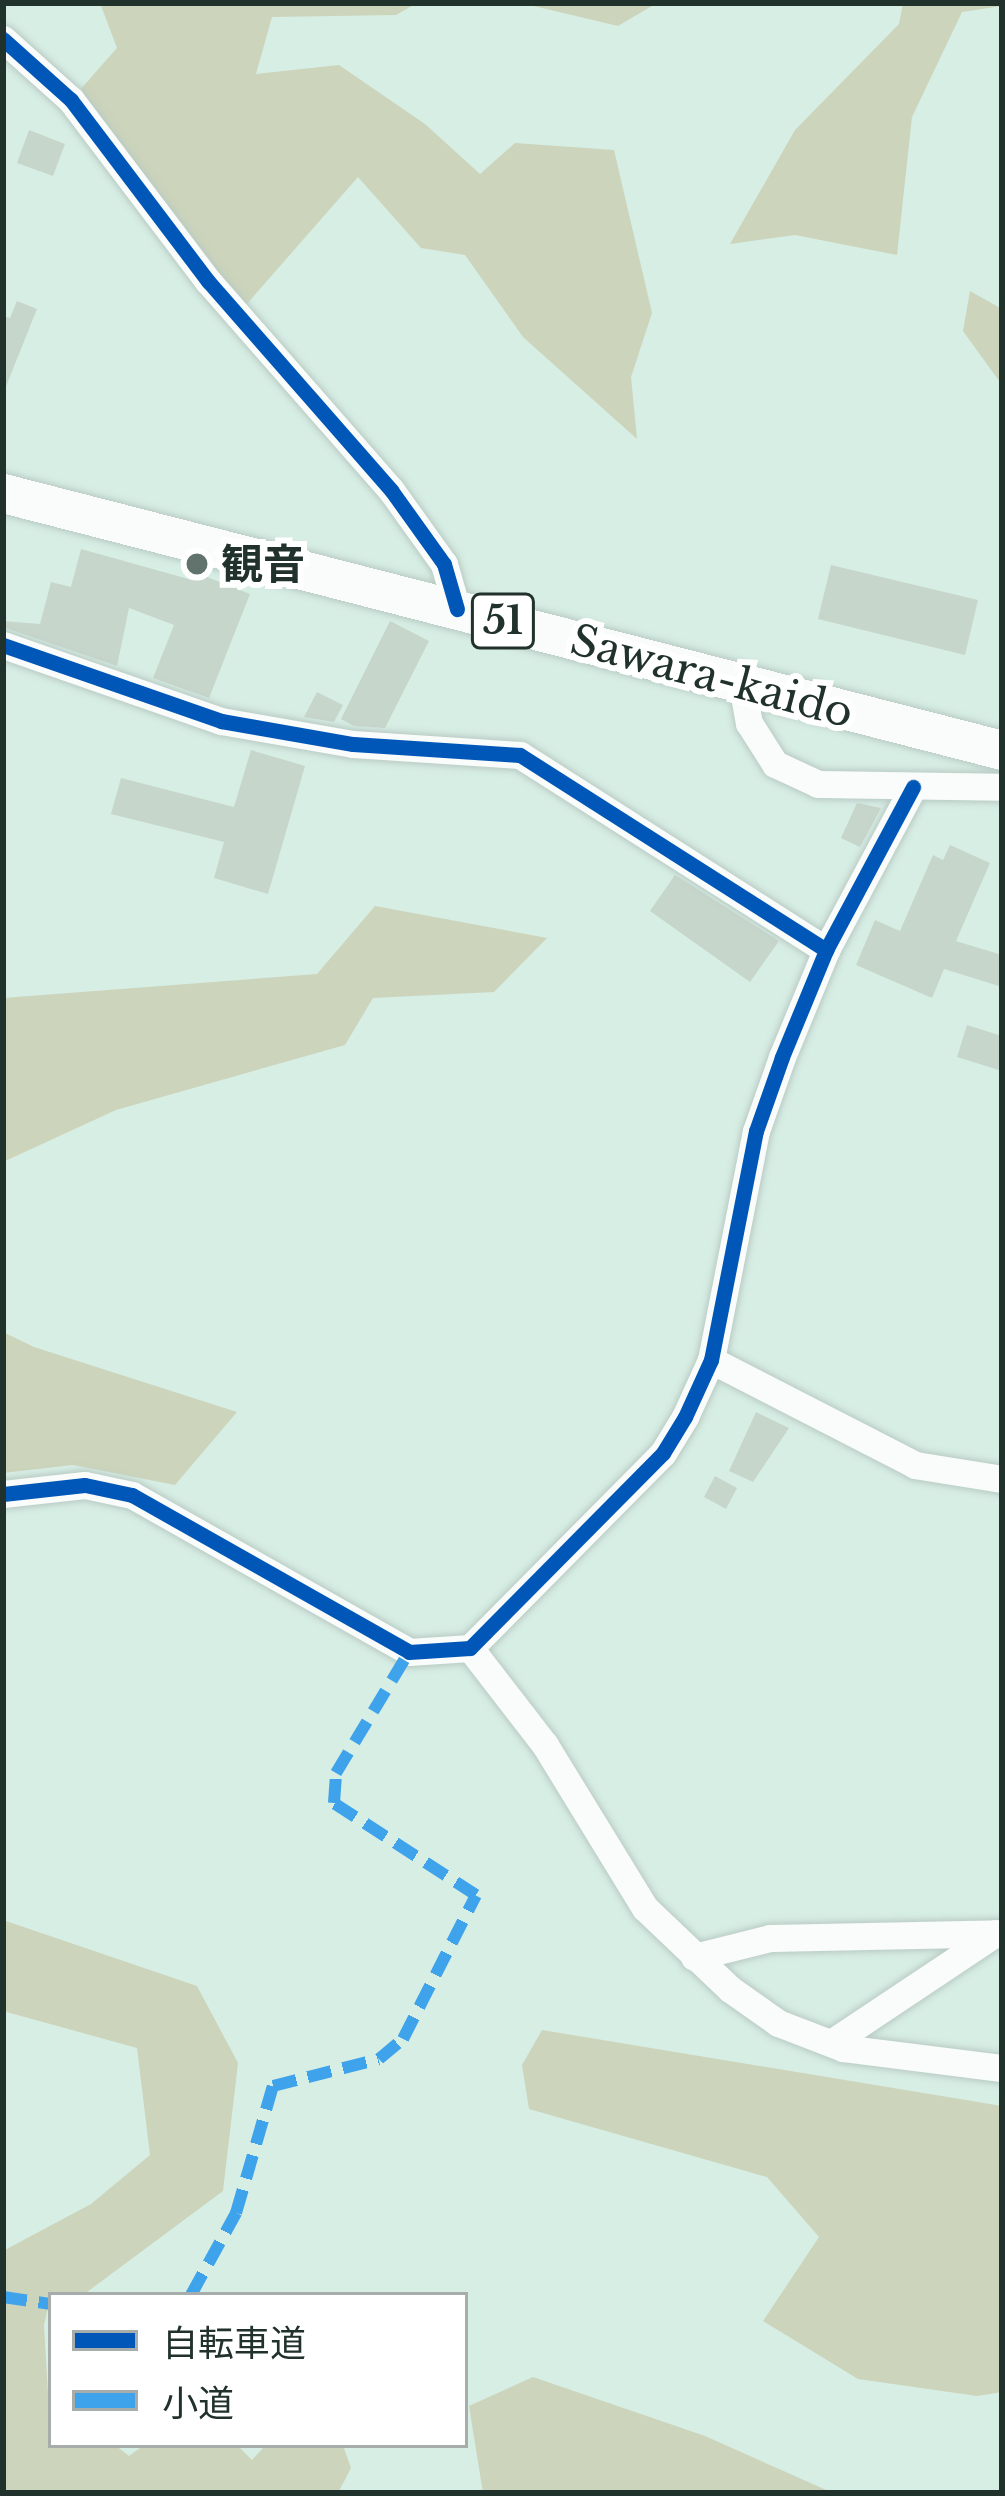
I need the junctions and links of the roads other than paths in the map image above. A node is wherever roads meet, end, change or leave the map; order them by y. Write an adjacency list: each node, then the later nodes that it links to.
1 (3, 39): 3 (street)
2 (3, 493): 3 (highway, Sawara-kaido / 51)
3 (458, 609): 5 (highway, Sawara-kaido / 51)
4 (3, 645): 9 (street)
5 (742, 684): 6 (highway, Sawara-kaido / 51); 8 (street)
6 (1002, 750)
7 (1002, 787): 8 (street)
8 (913, 788): 9 (street)
9 (826, 950): 10 (street)
10 (711, 1360): 11 (street); 13 (street)
11 (1002, 1479)
12 (3, 1494): 13 (street)
13 (470, 1648): 15 (street)
14 (999, 1933): 15 (street); 16 (street)
15 (694, 1957): 16 (street)
16 (831, 2044): 17 (street)
17 (1002, 2068)

